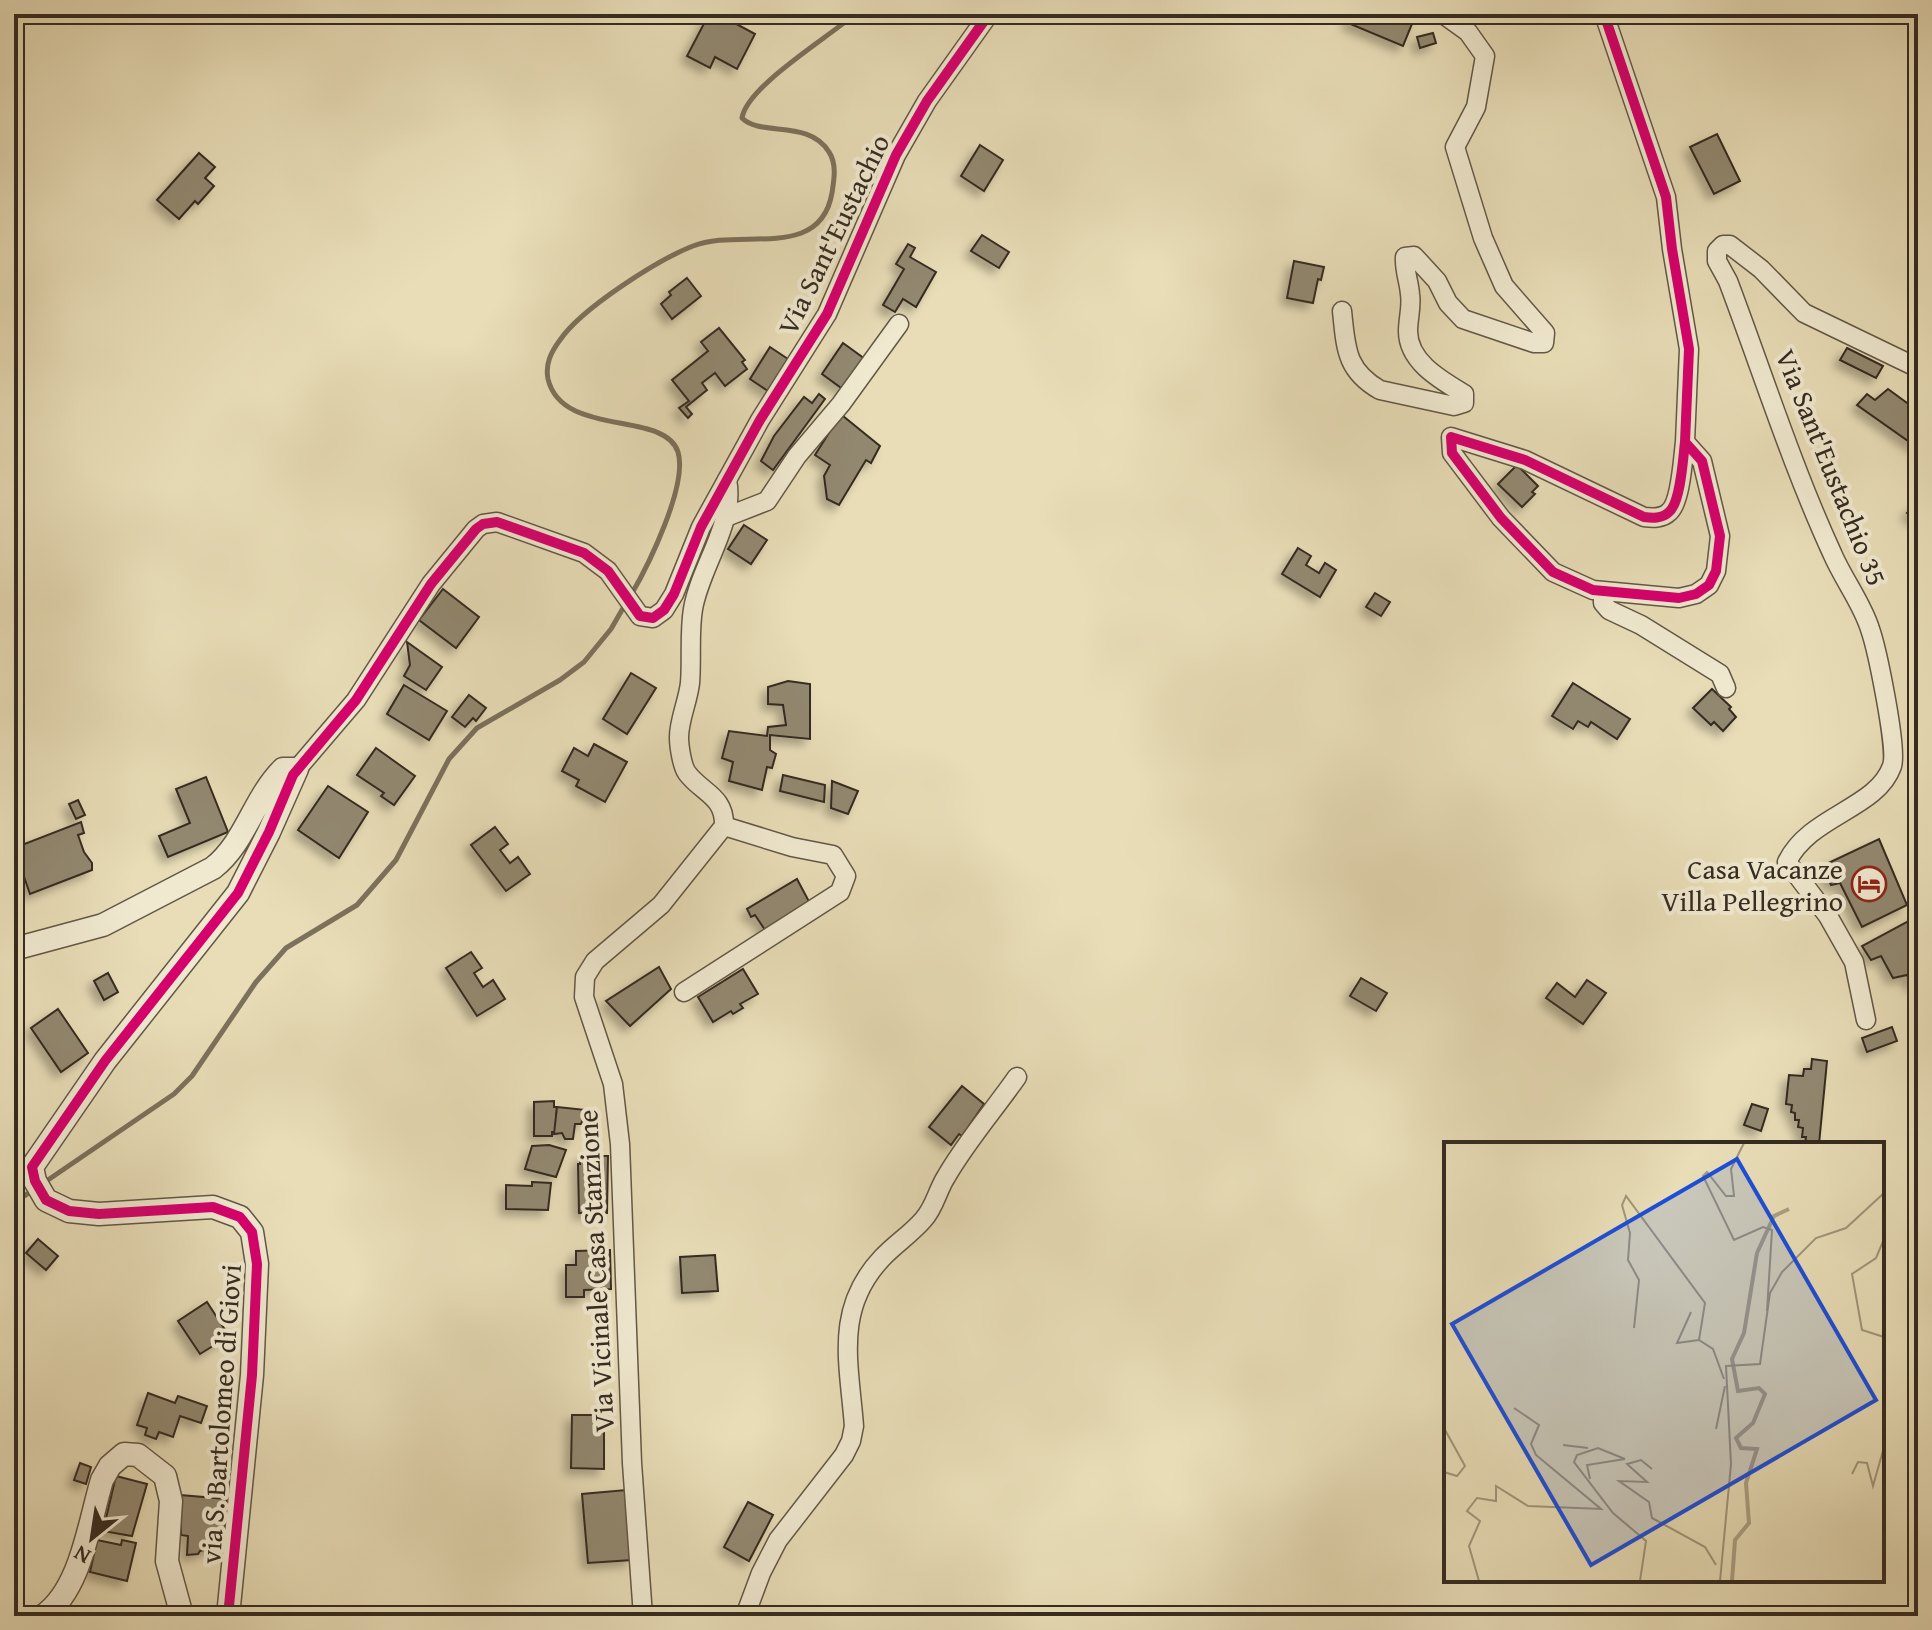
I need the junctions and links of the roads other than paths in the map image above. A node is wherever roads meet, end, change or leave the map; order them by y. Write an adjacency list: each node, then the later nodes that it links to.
1 (989, 14): 8 (street, Via Sant'Eustachio)
2 (1443, 14): 4 (street)
3 (1604, 14): 7 (street)
4 (1342, 311)
5 (899, 324): 9 (street)
6 (1918, 368): 16 (street, Via Sant'Eustachio 35)
7 (1685, 442): 10 (street); 10 (street)
8 (727, 480): 9 (street); 12 (street, Via Sant'Eustachio)
9 (726, 517): 13 (street)
10 (1603, 592): 11 (street)
11 (1726, 688)
12 (297, 769): 14 (street); 20 (street, via S. Bartolomeo di Giovi)
13 (724, 826): 15 (street); 21 (street, Via Vicinale Casa Stanzione)
14 (14, 949)
15 (684, 992)
16 (1866, 1020)
17 (1017, 1077): 22 (street)
18 (43, 1616): 19 (street, via S. Bartolomeo di Giovi)
19 (182, 1616)
20 (228, 1616)
21 (643, 1616)
22 (745, 1616)

